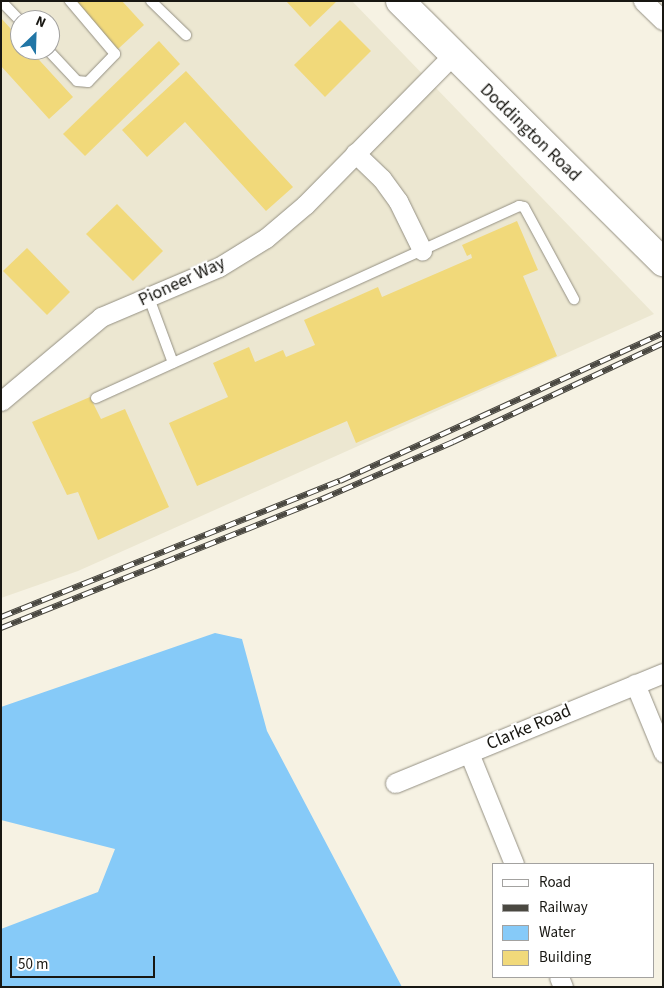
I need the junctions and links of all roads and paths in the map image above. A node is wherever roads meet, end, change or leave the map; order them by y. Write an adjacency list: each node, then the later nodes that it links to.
1 (1, 1): 6 (lane)
2 (70, 1): 10 (lane)
3 (151, 1): 8 (lane)
4 (400, 1): 9 (main road, Doddington Road)
5 (642, 1): 7 (street)
6 (10, 10)
7 (663, 20)
8 (186, 35)
9 (452, 56): 11 (street, Pioneer Way); 13 (main road, Doddington Road)
10 (57, 60)
11 (355, 153): 12 (street); 14 (street, Pioneer Way)
12 (422, 250): 15 (lane); 16 (lane)
13 (663, 262)
14 (149, 298): 16 (lane); 18 (street, Pioneer Way)
15 (574, 299)
16 (173, 363): 17 (lane)
17 (96, 398)
18 (1, 401)
19 (663, 673): 20 (street, Clarke Road)
20 (635, 684): 21 (street); 22 (street, Clarke Road)
21 (663, 752)
22 (469, 753): 23 (street, Clarke Road); 24 (street)
23 (395, 783)
24 (514, 863)

